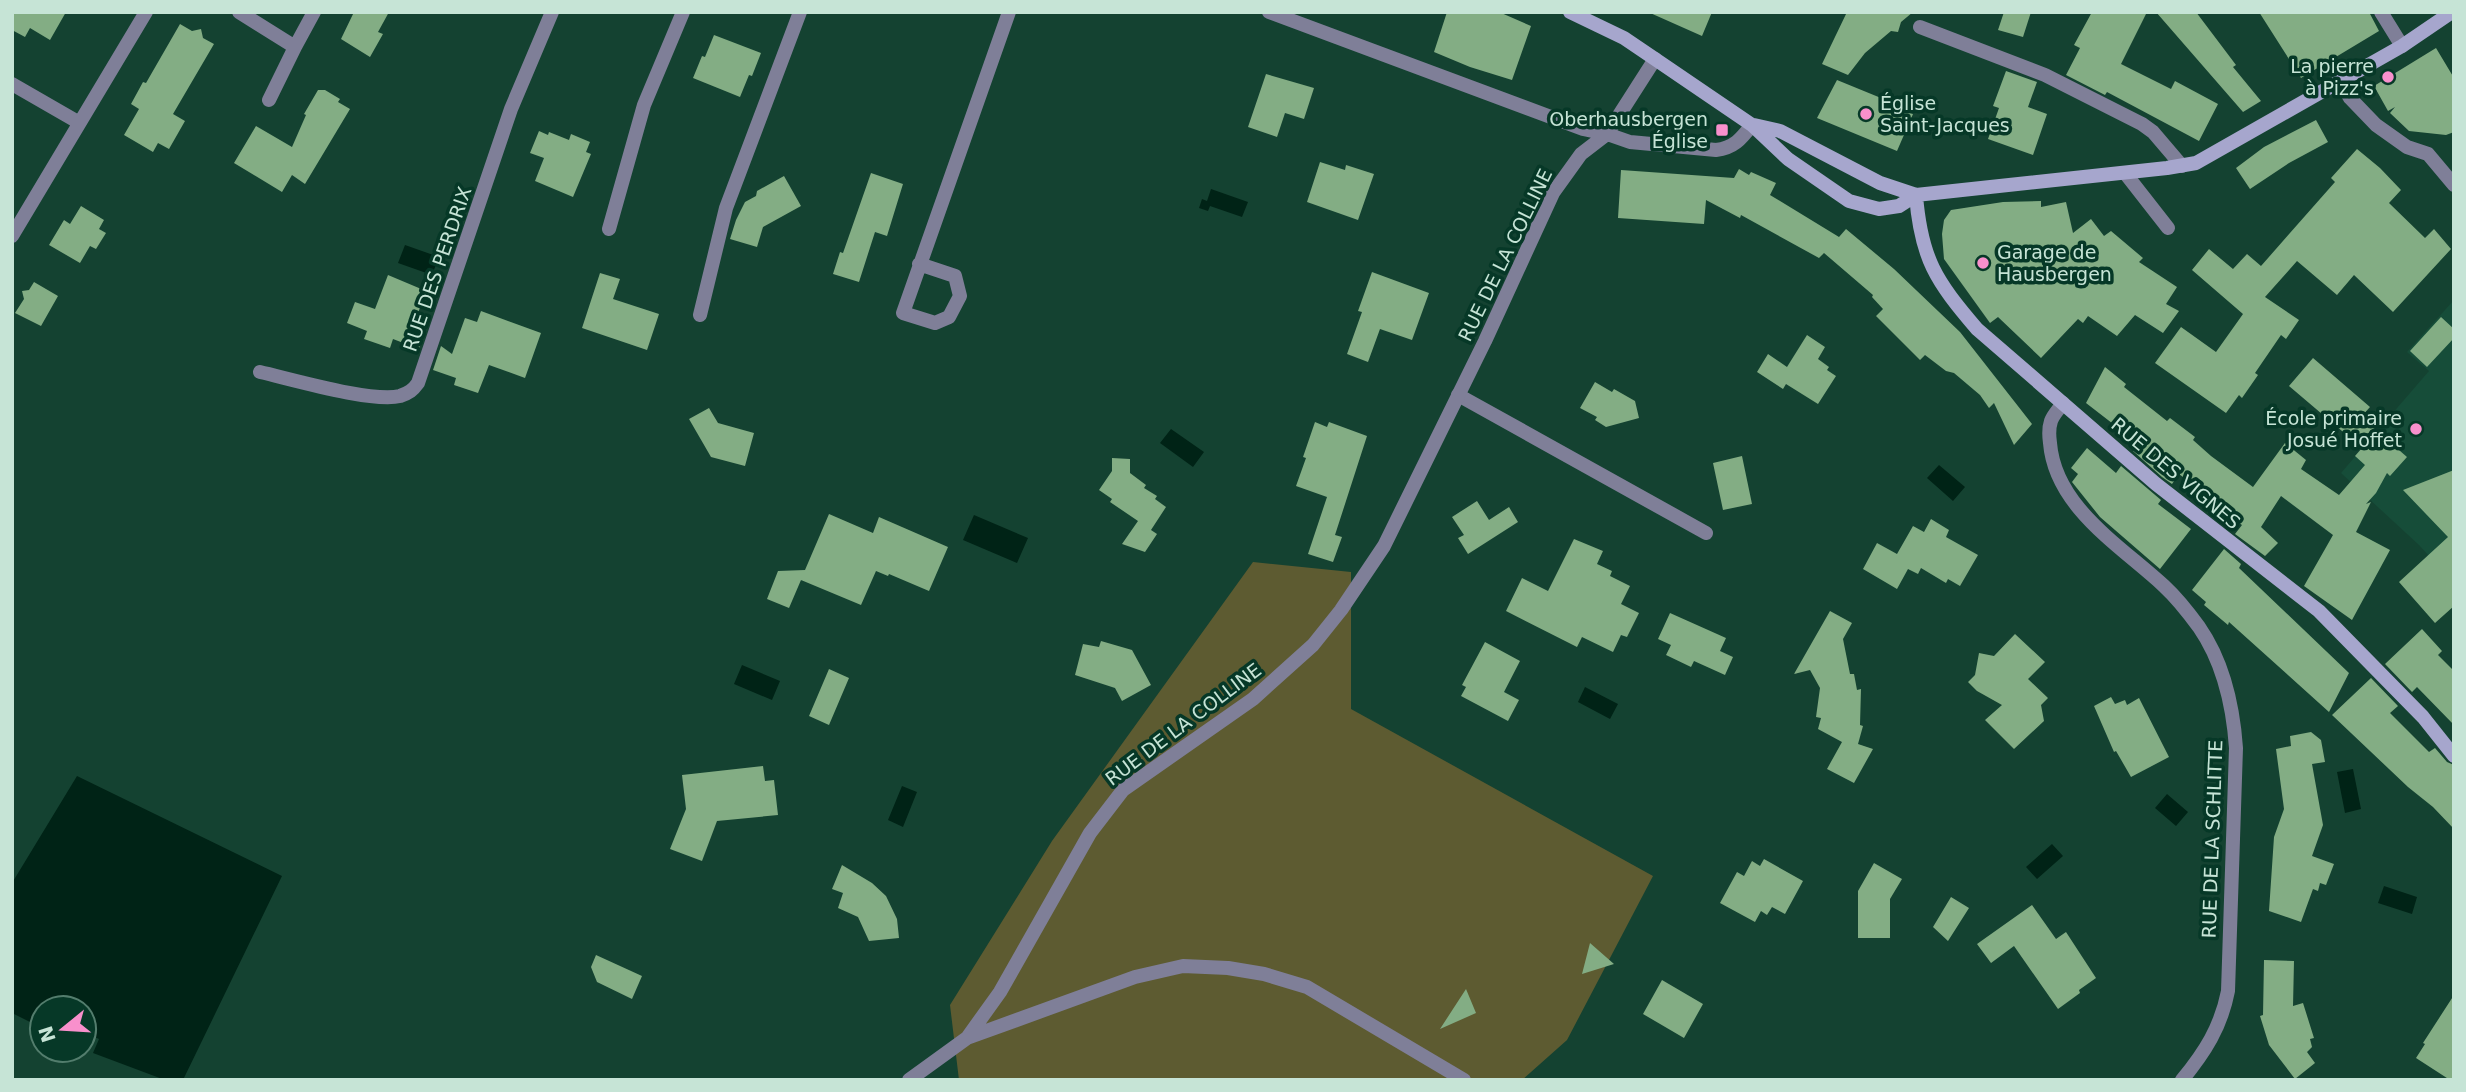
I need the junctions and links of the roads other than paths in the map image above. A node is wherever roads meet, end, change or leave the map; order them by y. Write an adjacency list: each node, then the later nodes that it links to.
1 (146, 12): 19 (street)
2 (239, 12): 13 (street)
3 (314, 12): 13 (street)
4 (552, 12): 31 (street, RUE DES PERDRIX)
5 (683, 12): 27 (street)
6 (800, 12): 30 (street)
7 (1009, 12): 29 (street)
8 (1269, 12): 21 (street)
9 (1570, 12): 15 (street)
10 (2381, 12): 14 (street)
11 (2452, 12): 14 (street)
12 (1920, 27): 22 (street)
13 (295, 47): 18 (street)
14 (2402, 47): 16 (street)
15 (1655, 59): 20 (street); 21 (street)
16 (2341, 82): 22 (street); 24 (street)
17 (12, 84): 19 (street)
18 (269, 100)
19 (78, 122): 28 (street)
20 (1752, 125): 21 (street); 25 (street); 25 (street)
21 (1608, 134): 32 (street, RUE DE LA COLLINE)
22 (2182, 166): 23 (street)
23 (2125, 173): 25 (street); 26 (street)
24 (2454, 185)
25 (1916, 195): 33 (street, RUE DES VIGNES)
26 (2168, 228)
27 (609, 229)
28 (12, 236)
29 (919, 264): 29 (street)
30 (700, 315)
31 (260, 372)
32 (1458, 395): 34 (street); 36 (street, RUE DE LA COLLINE)
33 (2063, 403): 35 (street, RUE DES VIGNES); 39 (street, RUE DE LA SCHLITTE)
34 (1706, 533)
35 (2454, 756)
36 (967, 1038): 37 (street, RUE DE LA COLLINE); 38 (street)
37 (909, 1080)
38 (1464, 1080)
39 (2182, 1080)

